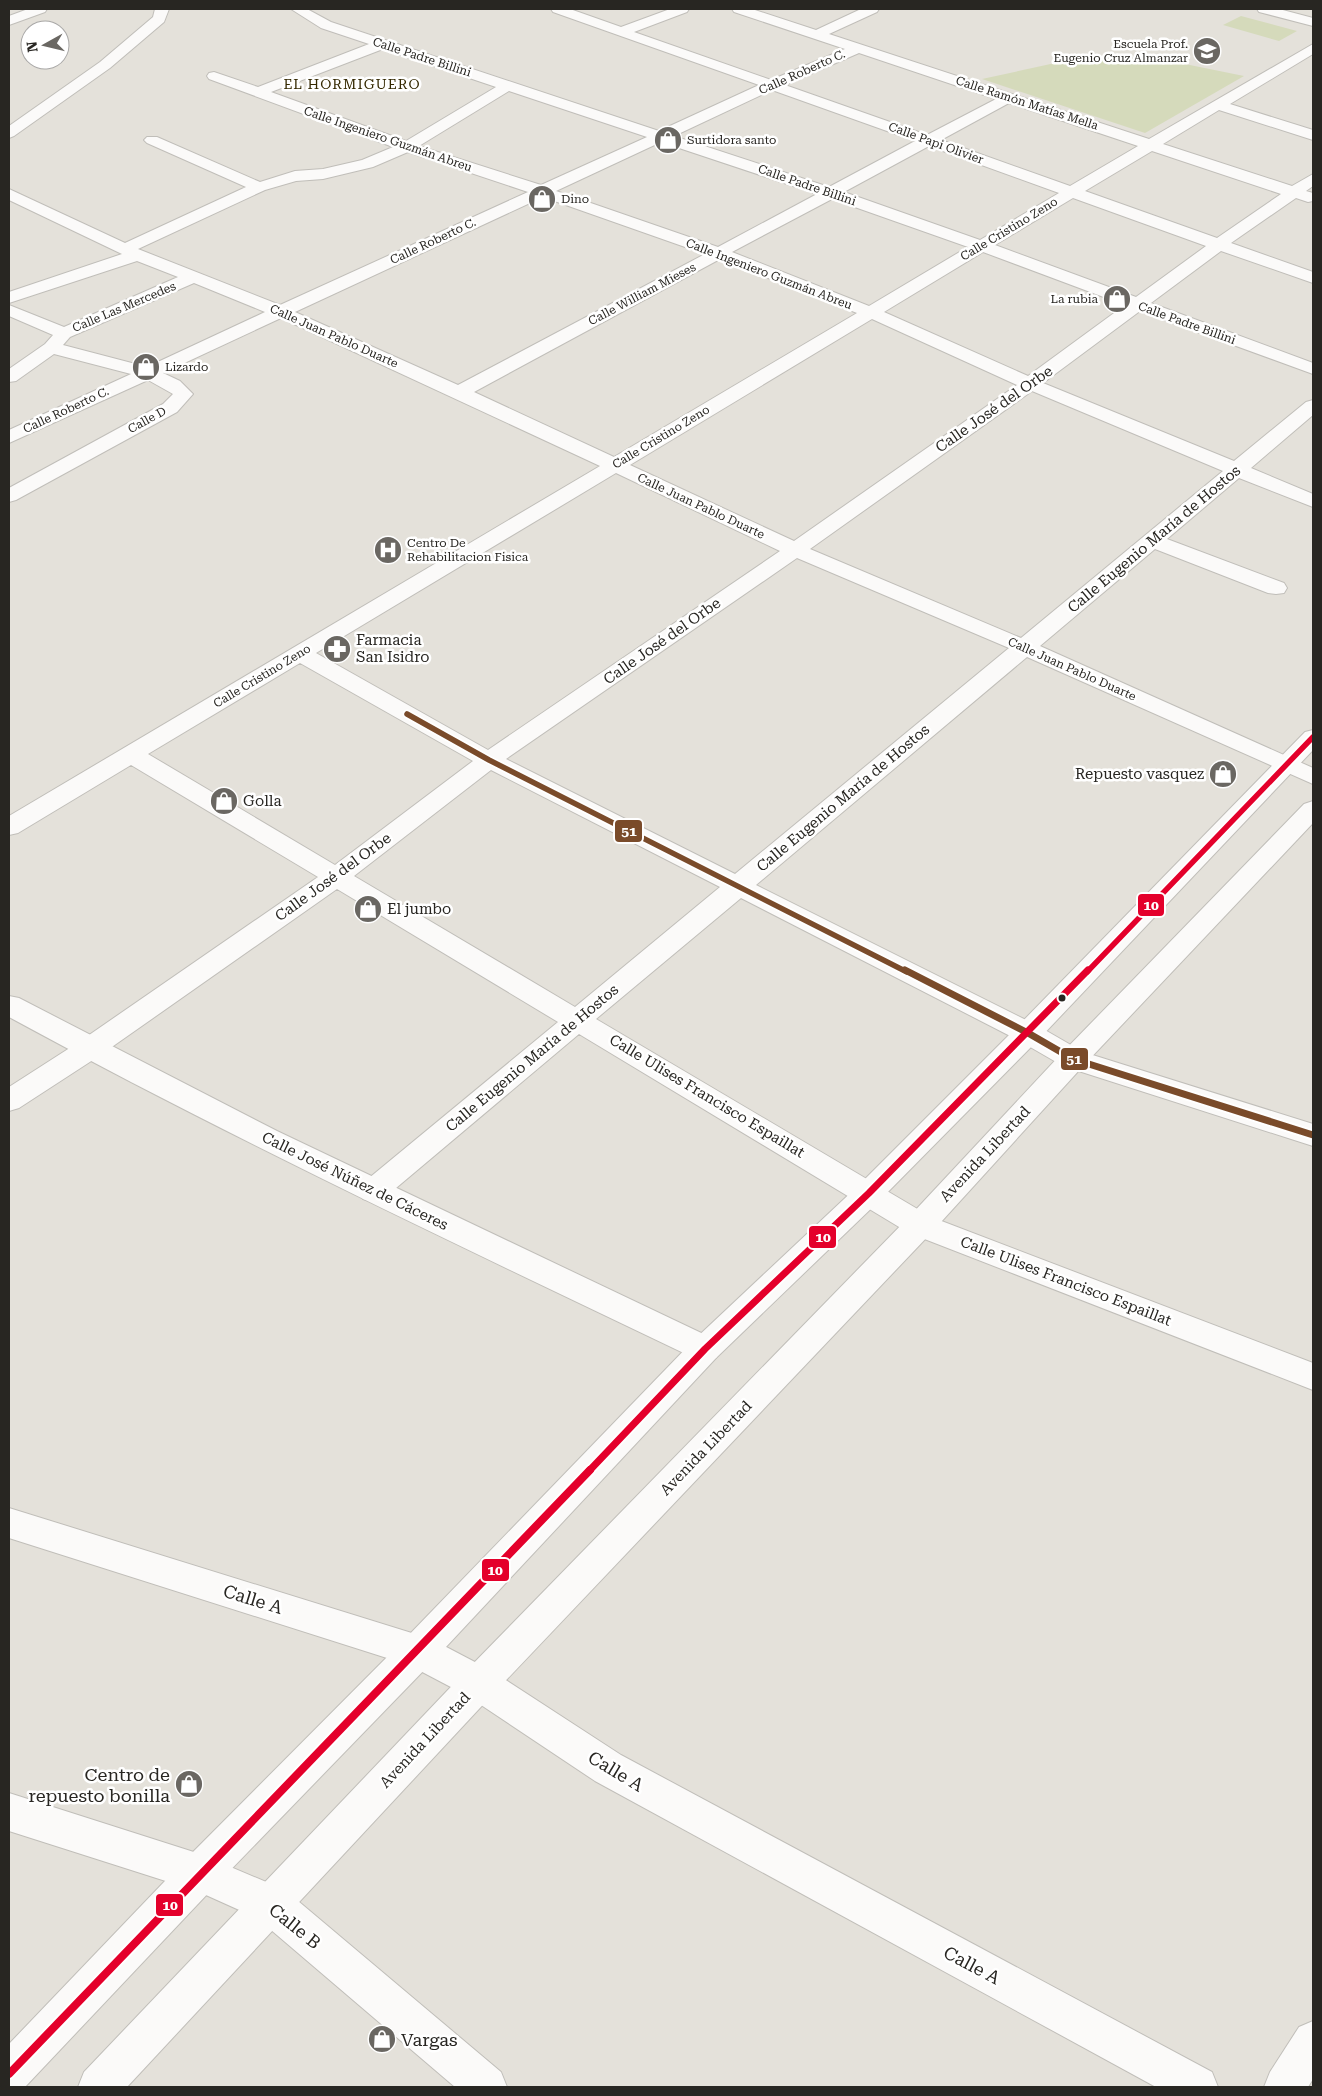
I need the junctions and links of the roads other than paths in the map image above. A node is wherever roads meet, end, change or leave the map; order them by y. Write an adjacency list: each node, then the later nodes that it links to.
1 (40, 9): 9 (street)
2 (162, 9): 22 (street)
3 (298, 9): 13 (street, Calle Padre Billini)
4 (558, 9): 11 (street, Calle Papi Olivier)
5 (682, 9): 11 (street)
6 (739, 9): 12 (street, Calle Ramón Matías Mella)
7 (872, 9): 12 (street)
8 (1264, 9): 10 (street)
9 (9, 21)
10 (1313, 22)
11 (623, 31): 17 (street, Calle Papi Olivier)
12 (818, 34): 14 (street, Calle Ramón Matías Mella)
13 (382, 44): 18 (street, Calle Padre Billini); 19 (street)
14 (859, 48): 17 (street, Calle Roberto C.); 20 (street, Calle Ramón Matías Mella)
15 (1313, 48): 21 (street, Calle Cristino Zeno)
16 (214, 76): 19 (street, Calle Ingeniero Guzmán Abreu)
17 (774, 84): 24 (street, Calle Roberto C.); 26 (street, Calle Papi Olivier)
18 (509, 85): 24 (street, Calle Padre Billini); 28 (street)
19 (258, 92): 28 (street, Calle Ingeniero Guzmán Abreu)
20 (1010, 97): 26 (street, Calle William Mieses); 27 (street, Calle Ramón Matías Mella)
21 (1218, 105): 23 (street); 27 (street, Calle Cristino Zeno)
22 (9, 133)
23 (1313, 135)
24 (664, 136): 31 (street, Calle Roberto C.); 33 (street, Calle Padre Billini)
25 (152, 140): 30 (street)
26 (928, 140): 32 (street, Calle Papi Olivier); 33 (street, Calle William Mieses)
27 (1151, 144): 32 (street, Calle Cristino Zeno); 35 (street, Calle Ramón Matías Mella)
28 (407, 147): 30 (street); 31 (street, Calle Ingeniero Guzmán Abreu)
29 (1313, 179): 35 (street, Calle José del Orbe)
30 (259, 187): 38 (street)
31 (542, 190): 39 (street, Calle Ingeniero Guzmán Abreu); 45 (street, Calle Roberto C.)
32 (1071, 192): 36 (street, Calle Papi Olivier); 37 (street, Calle Cristino Zeno)
33 (830, 193): 37 (street, Calle Padre Billini); 39 (street, Calle William Mieses)
34 (9, 194): 38 (street, Calle Juan Pablo Duarte)
35 (1304, 195): 36 (street, Calle José del Orbe)
36 (1218, 245): 41 (street, Calle Papi Olivier); 43 (street, Calle José del Orbe)
37 (981, 246): 43 (street, Calle Padre Billini); 46 (street, Calle Cristino Zeno)
38 (131, 252): 40 (street, Calle Juan Pablo Duarte); 42 (street)
39 (719, 253): 46 (street, Calle Ingeniero Guzmán Abreu); 53 (street, Calle William Mieses)
40 (194, 277): 45 (street, Calle Juan Pablo Duarte); 47 (street, Calle Las Mercedes)
41 (1313, 278)
42 (9, 298)
43 (1139, 305): 49 (street, Calle Padre Billini); 52 (street, Calle José del Orbe)
44 (9, 310): 47 (street)
45 (281, 312): 50 (street, Calle Roberto C.); 53 (street, Calle Juan Pablo Duarte)
46 (870, 312): 52 (street, Calle Ingeniero Guzmán Abreu); 56 (street, Calle Cristino Zeno)
47 (64, 333): 48 (street, Calle Las Mercedes)
48 (51, 348): 50 (street, Calle D); 51 (street, Calle Las Mercedes)
49 (1313, 370)
50 (148, 373): 55 (street, Calle Roberto C.); 58 (street, Calle D)
51 (9, 377)
52 (1030, 384): 57 (street, Calle Ingeniero Guzmán Abreu); 61 (street, Calle José del Orbe)
53 (459, 392): 56 (street, Calle Juan Pablo Duarte)
54 (1313, 406): 57 (street, Calle Eugenio María de Hostos)
55 (9, 436)
56 (614, 465): 61 (street, Calle Juan Pablo Duarte); 64 (street, Calle Cristino Zeno)
57 (1238, 469): 59 (street, Calle Ingeniero Guzmán Abreu); 60 (street, Calle Eugenio María de Hostos)
58 (9, 496)
59 (1313, 501)
60 (1152, 540): 62 (street); 63 (street, Calle Eugenio María de Hostos)
61 (794, 550): 63 (street, Calle Juan Pablo Duarte); 67 (street, Calle José del Orbe)
62 (1276, 588)
63 (1024, 647): 68 (street, Calle Juan Pablo Duarte); 72 (street, Calle Eugenio María de Hostos)
64 (299, 653): 66 (street, Calle Cristino Zeno); 67 (street)
65 (1313, 737): 68 (street)
66 (130, 754): 70 (street, Calle Cristino Zeno); 71 (street, Calle Ulises Francisco Espaillat)
67 (489, 760): 71 (street, Calle José del Orbe); 72 (street)
68 (1300, 771): 75 (street)
69 (1313, 809): 77 (street, Avenida Libertad)
70 (9, 827)
71 (335, 878): 74 (street, Calle Ulises Francisco Espaillat); 76 (street, Calle José del Orbe)
72 (739, 885): 74 (street, Calle Eugenio María de Hostos); 75 (street)
73 (9, 1004): 76 (street, Calle José Núñez de Cáceres)
74 (578, 1019): 80 (street, Calle Eugenio María de Hostos); 81 (street, Calle Ulises Francisco Espaillat)
75 (1028, 1033): 77 (street); 81 (street)
76 (89, 1049): 78 (street, Calle José del Orbe); 80 (street, Calle José Núñez de Cáceres)
77 (1072, 1059): 79 (street); 82 (street, Avenida Libertad)
78 (9, 1101)
79 (1313, 1135)
80 (373, 1191): 83 (street, Calle José Núñez de Cáceres)
81 (869, 1193): 82 (street, Calle Ulises Francisco Espaillat); 83 (street)
82 (920, 1225): 84 (street, Calle Ulises Francisco Espaillat); 87 (street, Avenida Libertad)
83 (704, 1349): 86 (street)
84 (1312, 1375)
85 (9, 1523): 86 (street, Calle A)
86 (418, 1651): 87 (street, Calle A); 89 (street)
87 (479, 1682): 90 (street, Avenida Libertad); 95 (street, Calle A)
88 (9, 1812): 89 (street, Calle B)
89 (200, 1874): 90 (street, Calle B); 92 (street)
90 (271, 1904): 93 (street, Avenida Libertad); 94 (street, Calle B)
91 (1313, 2041): 96 (street)
92 (9, 2074)
93 (99, 2087)
94 (486, 2087)
95 (1197, 2087)
96 (1286, 2087)

